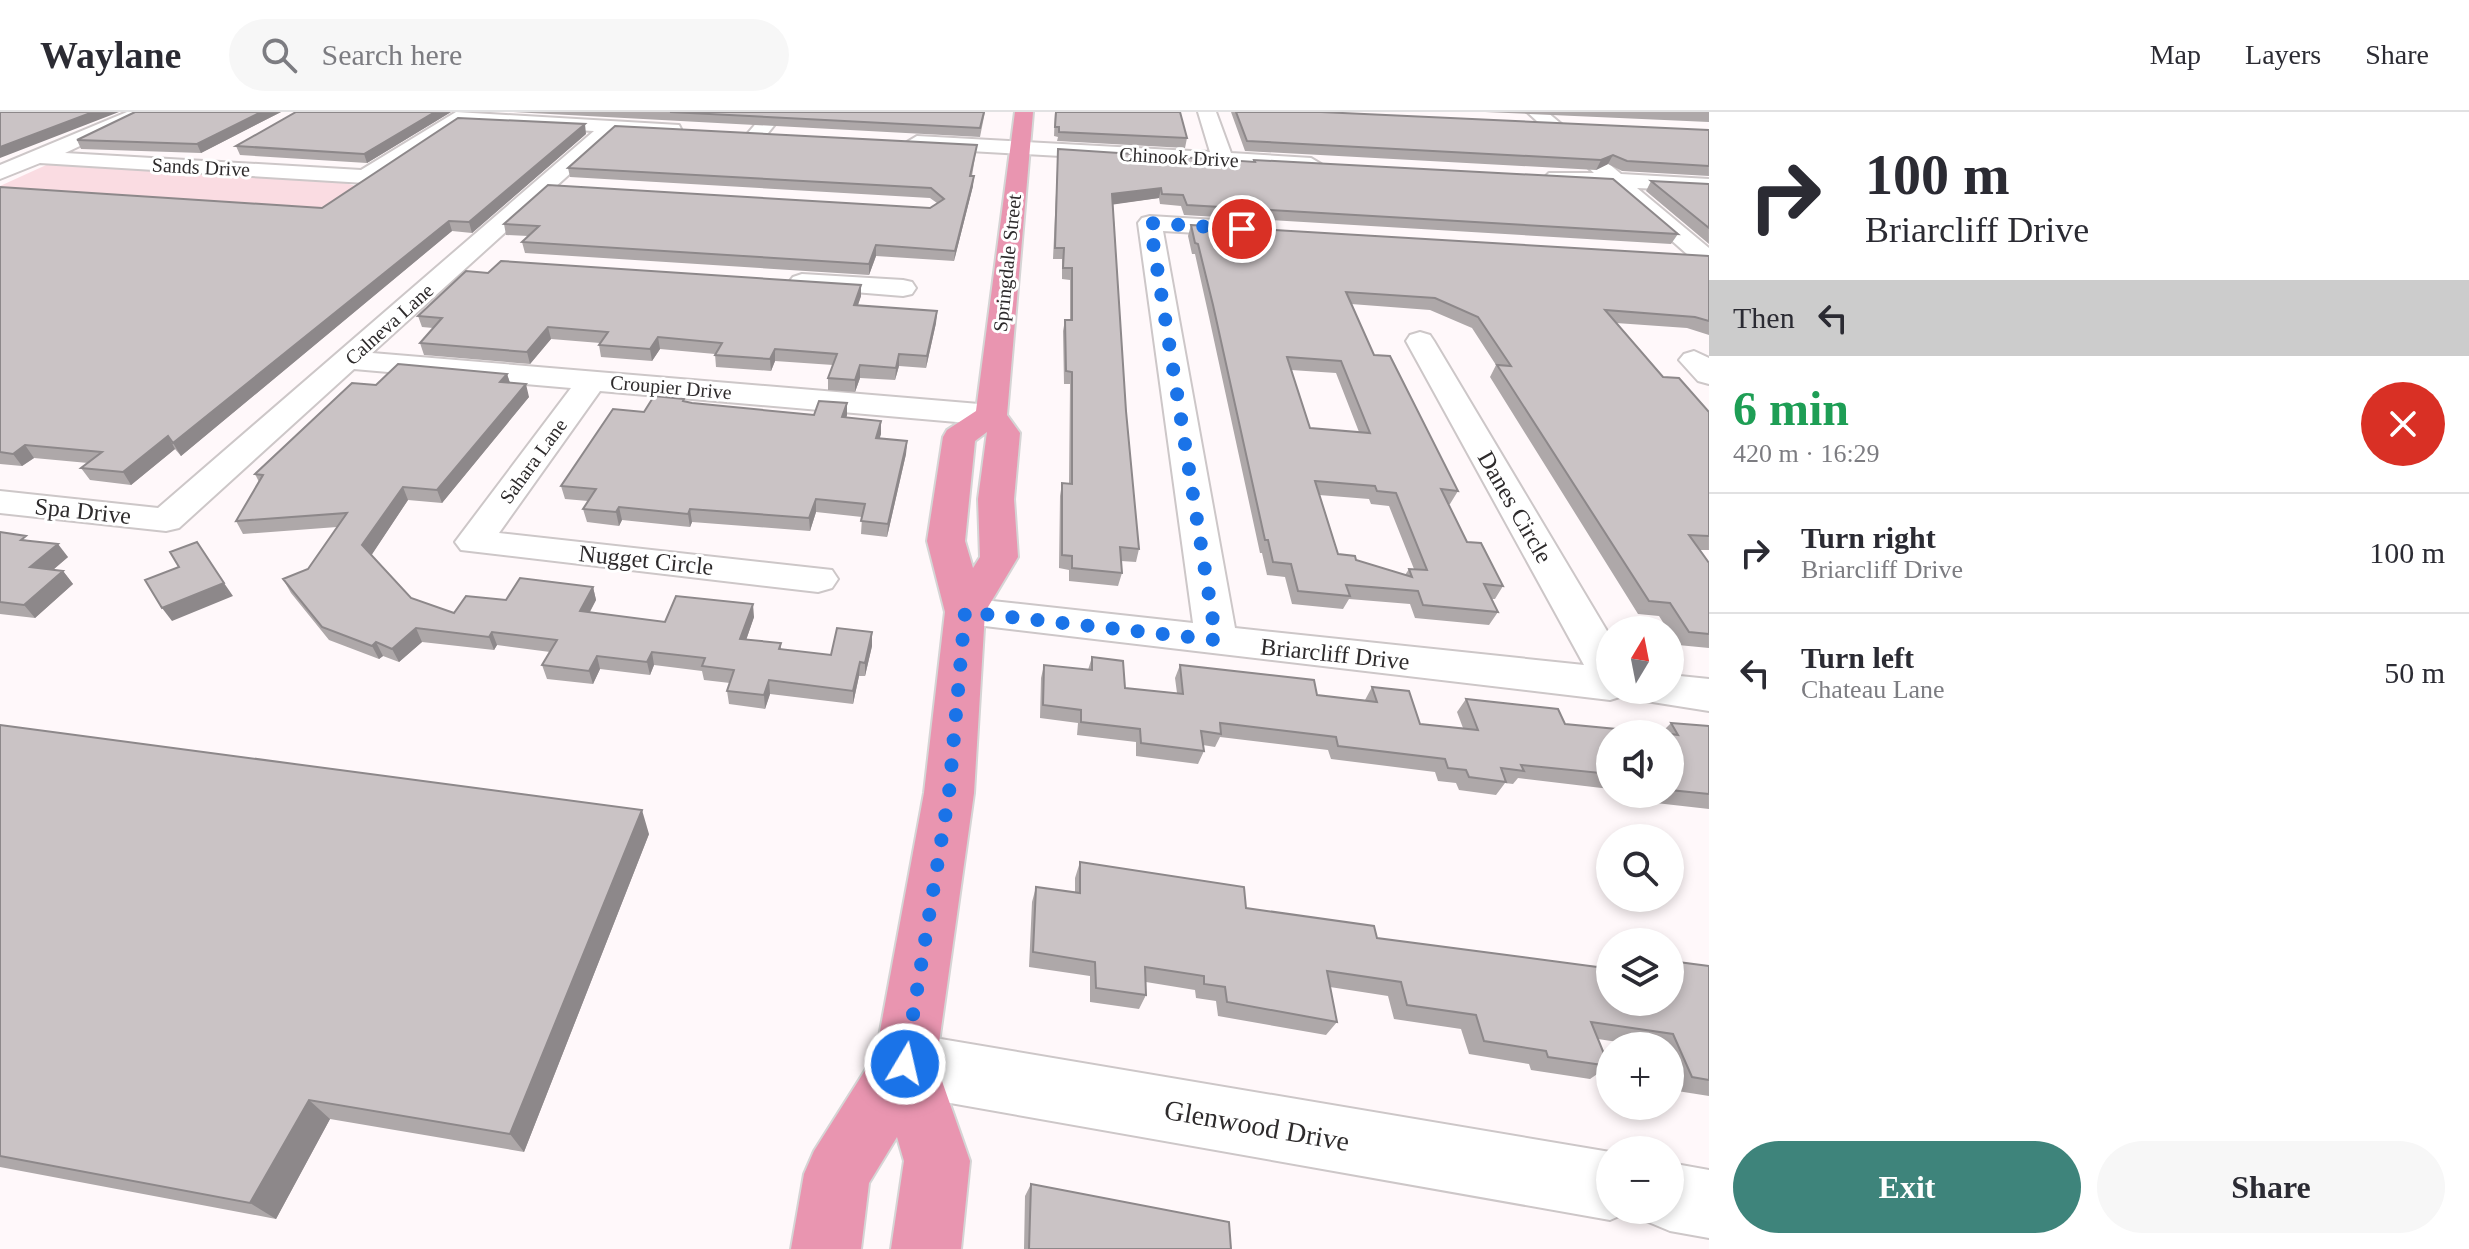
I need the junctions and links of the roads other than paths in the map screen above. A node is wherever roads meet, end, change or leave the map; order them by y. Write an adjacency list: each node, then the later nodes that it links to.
1 (143, 112): 14 (street)
2 (776, 112): 10 (street)
3 (1024, 112): 13 (main road, Springdale Street)
4 (1207, 112): 15 (street)
5 (1543, 118): 6 (street); 7 (street); 20 (street)
6 (1515, 122)
7 (1582, 125)
8 (611, 126): 9 (street); 17 (street, Sands Drive); 21 (street, Calneva Lane)
9 (699, 131)
10 (789, 135)
11 (899, 141): 13 (street, Chinook Drive)
12 (236, 146): 17 (street)
13 (1020, 148): 15 (street, Chinook Drive); 34 (main road, Springdale Street)
14 (37, 157): 17 (street, Sands Drive); 18 (street)
15 (1223, 160): 16 (street, Chinook Drive)
16 (1331, 165)
17 (197, 167)
18 (0, 173)
19 (1531, 175): 20 (street)
20 (1615, 180): 22 (street); 26 (street)
21 (544, 185): 23 (street); 27 (street, Calneva Lane)
22 (1709, 185)
23 (575, 187)
24 (1276, 231): 40 (street)
25 (1673, 255): 26 (street)
26 (1707, 257)
27 (461, 259): 28 (street); 32 (street, Calneva Lane)
28 (492, 261)
29 (777, 280): 30 (street)
30 (903, 288)
31 (1420, 341): 41 (street, Danes Circle)
32 (350, 360): 33 (street, Croupier Drive); 36 (street, Calneva Lane)
33 (592, 381): 34 (street, Croupier Drive); 37 (street, Sahara Lane)
34 (991, 415): 39 (main road, Springdale Street); 39 (main road, Springdale Street)
35 (0, 502): 36 (street, Spa Drive)
36 (166, 520)
37 (474, 542): 38 (street, Nugget Circle)
38 (818, 579)
39 (965, 612): 40 (street, Briarcliff Drive); 45 (main road, Springdale Street)
40 (1216, 640): 42 (street, Briarcliff Drive)
41 (1596, 649)
42 (1596, 682)
43 (1684, 692): 44 (street)
44 (1709, 695)
45 (905, 1064): 46 (street, Glenwood Drive); 49 (main road, Springdale Street); 50 (main road, Springdale Street)
46 (1596, 1184)
47 (1684, 1200): 48 (street)
48 (1709, 1204)
49 (826, 1249)
50 (926, 1249)

